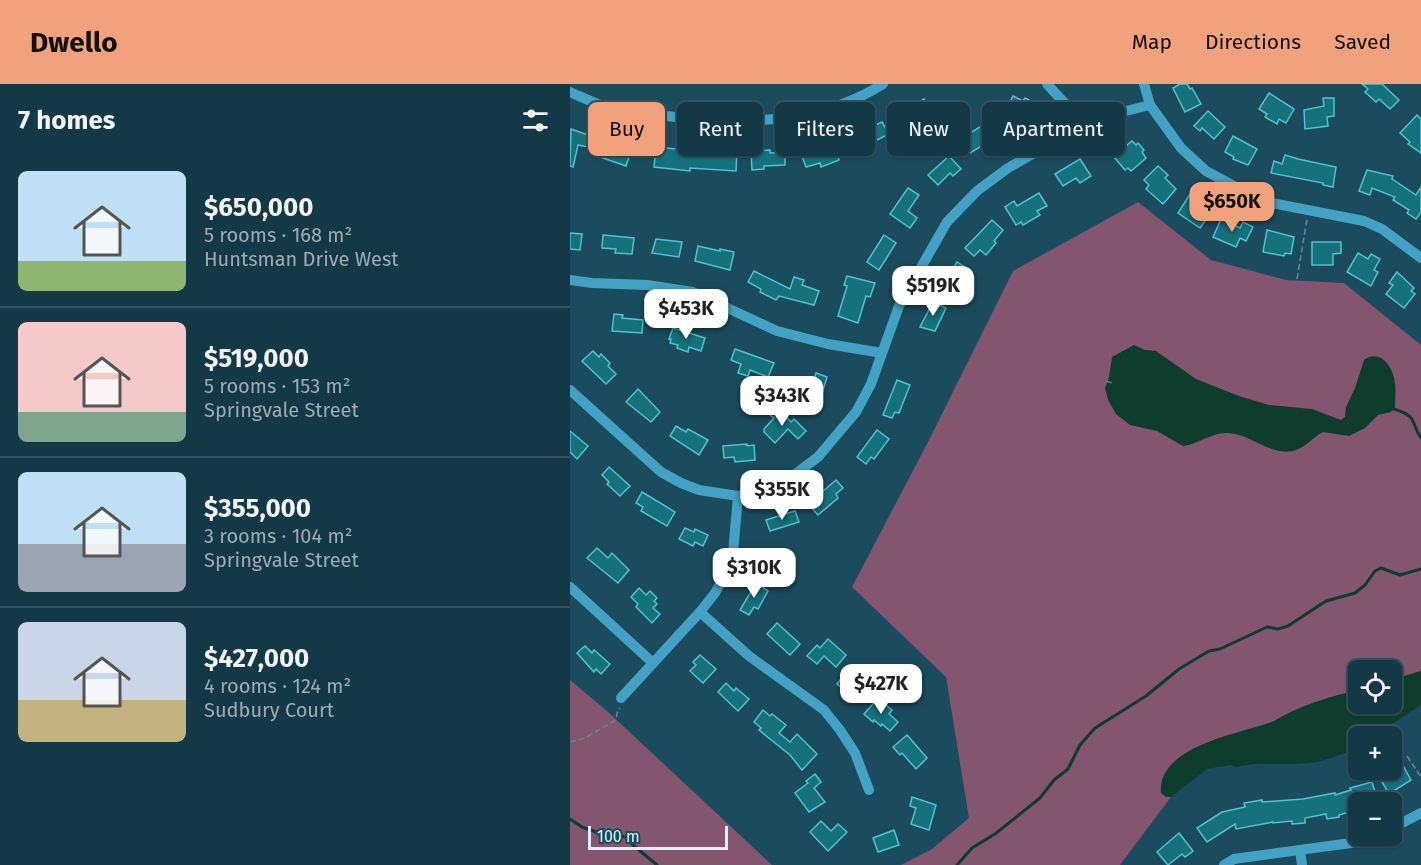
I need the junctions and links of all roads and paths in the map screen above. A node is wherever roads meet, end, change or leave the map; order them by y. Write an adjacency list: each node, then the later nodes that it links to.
1 (883, 84): 4 (street)
2 (1047, 84): 5 (street)
3 (1144, 84): 6 (street)
4 (570, 92)
5 (1064, 102)
6 (1150, 105): 7 (street); 9 (street)
7 (1125, 111)
8 (1029, 156): 13 (street)
9 (1308, 209): 10 (street); 11 (path)
10 (1421, 258)
11 (1297, 279)
12 (570, 280): 13 (street)
13 (882, 353): 17 (street)
14 (1106, 381): 15 (path)
15 (1112, 383)
16 (570, 390): 17 (street)
17 (738, 496): 19 (street)
18 (570, 587): 20 (street)
19 (700, 612): 20 (street); 25 (street)
20 (653, 663): 21 (street)
21 (621, 698): 22 (path)
22 (570, 742)
23 (1407, 756): 24 (path)
24 (1421, 777)
25 (869, 790)
26 (1421, 813): 27 (street)
27 (1402, 823)
28 (1348, 843): 29 (street)
29 (1300, 850): 30 (street); 32 (street)
30 (1274, 859): 31 (street)
31 (1224, 865)
32 (1302, 865)

